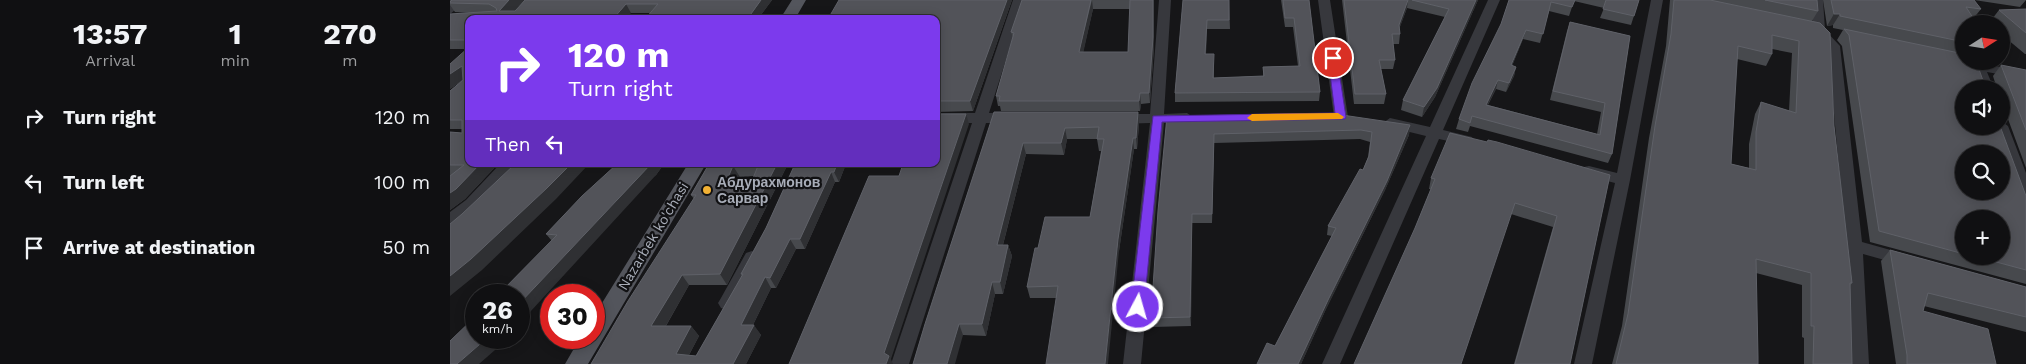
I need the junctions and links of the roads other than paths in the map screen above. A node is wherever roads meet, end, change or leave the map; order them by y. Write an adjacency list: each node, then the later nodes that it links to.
1 (462, 0): 9 (street)
2 (799, 0): 10 (main road)
3 (1019, 0): 18 (street)
4 (1165, 0): 22 (street)
5 (1324, 0): 23 (street)
6 (1494, 0): 25 (street)
7 (1657, 0): 31 (street)
8 (1817, 0): 11 (street)
9 (453, 15)
10 (790, 15)
11 (1815, 30): 12 (street); 35 (street)
12 (1838, 35)
13 (1941, 58): 14 (street)
14 (1955, 61)
15 (2000, 70): 16 (street)
16 (2026, 75)
17 (940, 118): 18 (street)
18 (980, 118): 19 (street); 41 (street)
19 (1029, 118)
20 (1108, 118): 22 (street)
21 (1205, 118): 22 (street)
22 (1157, 119): 42 (street)
23 (1359, 119)
24 (1377, 121): 25 (street)
25 (1435, 131): 27 (street); 43 (street)
26 (2004, 135): 32 (street)
27 (1482, 144)
28 (505, 167): 33 (street)
29 (695, 167): 38 (main road, Nazarbek ko'chasi)
30 (1576, 168): 31 (street)
31 (1623, 180): 44 (street)
32 (2026, 193)
33 (450, 220)
34 (758, 246): 37 (street)
35 (1854, 246): 36 (street); 45 (street)
36 (1921, 264)
37 (722, 314)
38 (605, 316)
39 (585, 349): 40 (main road, Nazarbek ko'chasi)
40 (576, 364)
41 (900, 364)
42 (1132, 364)
43 (1331, 364)
44 (1584, 364)
45 (1860, 364)

